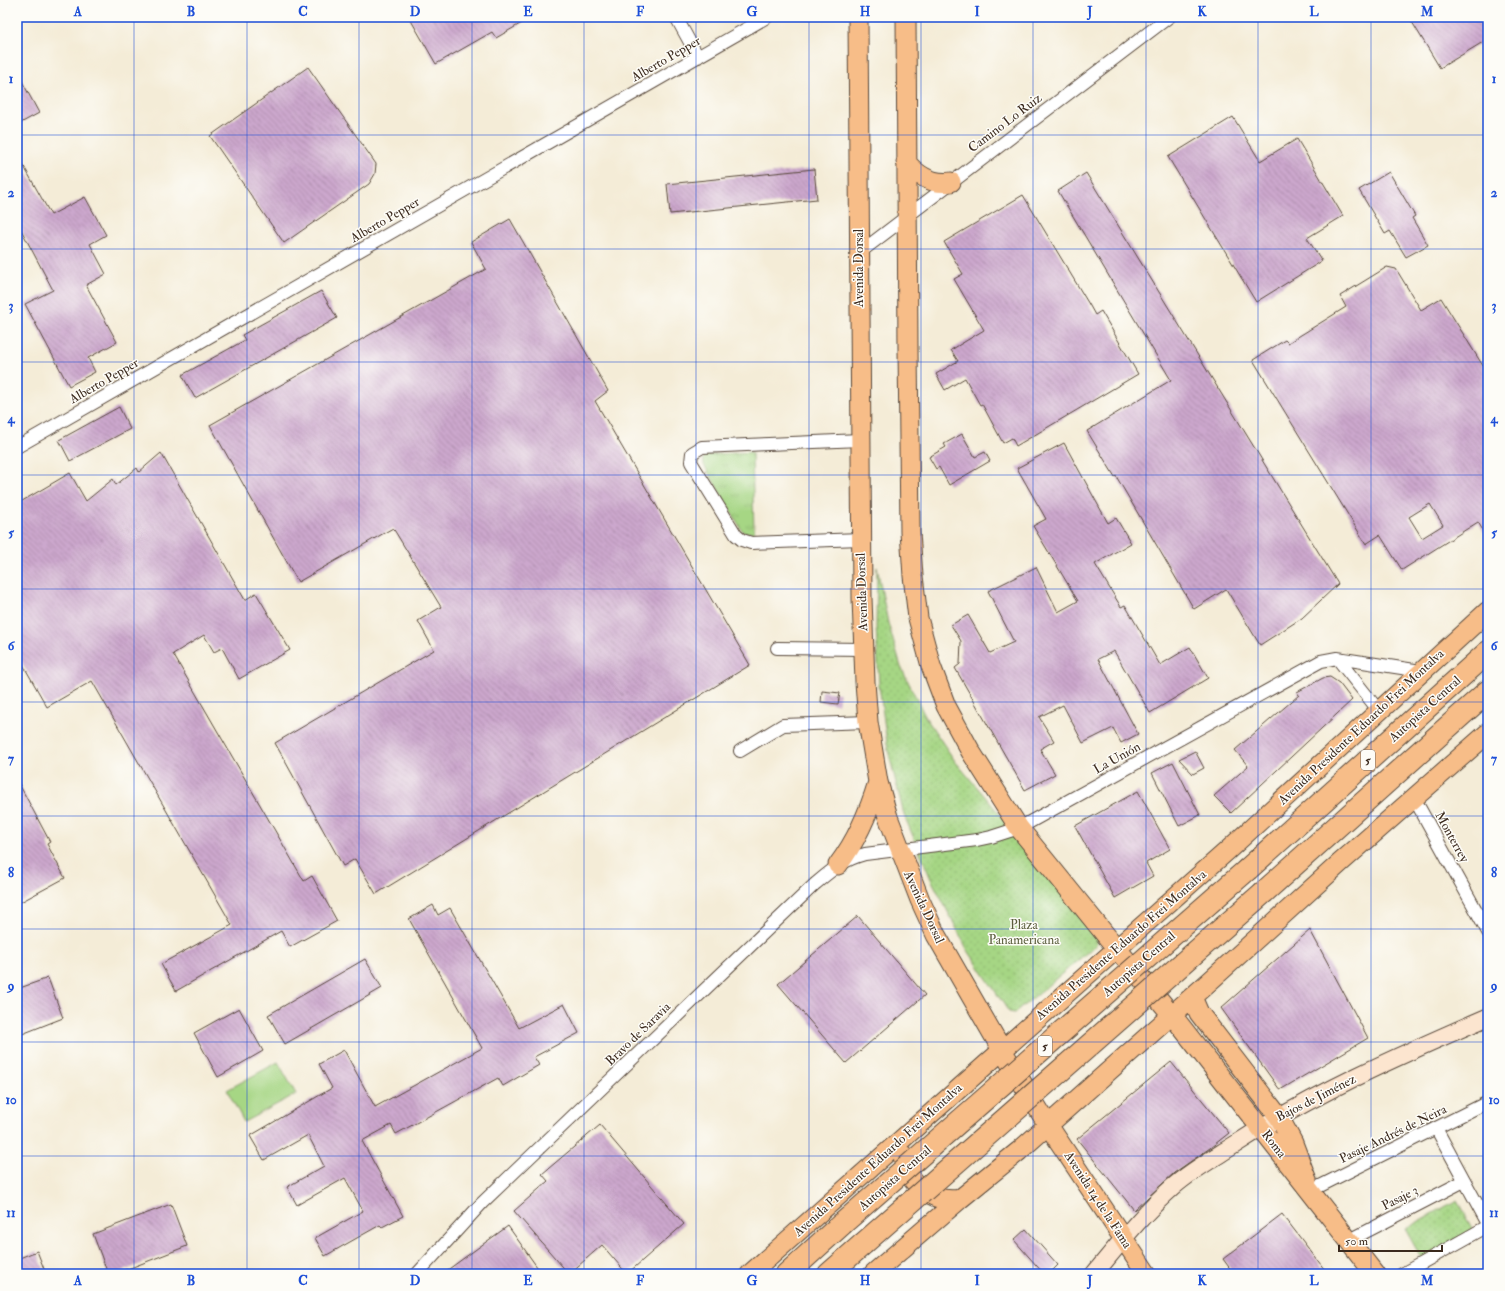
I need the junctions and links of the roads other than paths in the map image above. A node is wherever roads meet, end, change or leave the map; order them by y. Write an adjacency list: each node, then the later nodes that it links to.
1 (676, 17): 6 (street)
2 (767, 17): 6 (street, Alberto Pepper)
3 (858, 17): 10 (main road, Avenida Dorsal)
4 (906, 17): 7 (main road)
5 (1169, 17): 8 (street, Camino Lo Ruiz)
6 (698, 57): 12 (street, Alberto Pepper)
7 (906, 162): 8 (main road); 9 (main road)
8 (951, 182): 9 (street, Camino Lo Ruiz)
9 (907, 215): 10 (street, Camino Lo Ruiz); 27 (main road)
10 (859, 252): 11 (main road, Avenida Dorsal)
11 (860, 440): 13 (main road, Avenida Dorsal); 13 (street)
12 (17, 447)
13 (861, 540): 16 (main road, Avenida Dorsal)
14 (1488, 611): 19 (main road, Avenida Presidente Eduardo Frei Montalva)
15 (777, 648): 16 (street)
16 (864, 649): 22 (main road, Avenida Dorsal)
17 (1488, 652): 50 (highway, Autopista Central / 5, bridge)
18 (1337, 658): 19 (street, La Unión); 21 (street); 27 (street, La Unión)
19 (1421, 671): 21 (main road, Avenida Presidente Eduardo Frei Montalva)
20 (1488, 691): 51 (highway, 5, bridge)
21 (1379, 711): 31 (main road, Avenida Presidente Eduardo Frei Montalva)
22 (868, 722): 24 (street); 25 (main road, Avenida Dorsal)
23 (1488, 733): 26 (main road)
24 (740, 752)
25 (878, 782): 28 (main road, Avenida Dorsal); 29 (main road)
26 (1414, 798): 30 (street, Monterrey); 32 (main road)
27 (1020, 828): 28 (street, La Unión); 31 (main road)
28 (899, 849): 29 (street, Bravo de Saravia); 35 (main road, Avenida Dorsal)
29 (838, 865): 48 (street, Bravo de Saravia)
30 (1488, 932)
31 (1117, 949): 33 (main road); 35 (main road, Avenida Presidente Eduardo Frei Montalva)
32 (1192, 997): 33 (main road); 37 (main road)
33 (1172, 1015): 38 (main road); 39 (main road, Roma)
34 (1488, 1017): 37 (street, Bajos de Jiménez)
35 (1002, 1050): 38 (main road, Avenida Dorsal); 41 (main road, Avenida Presidente Eduardo Frei Montalva)
36 (1487, 1104): 40 (street, Pasaje Andrés de Neira)
37 (1279, 1117): 39 (street, Bajos de Jiménez); 43 (main road)
38 (1048, 1125): 44 (main road); 46 (main road, Avenida 14 de la Fama)
39 (1261, 1128): 43 (main road, Roma); 46 (street, Bajos de Jiménez)
40 (1436, 1128): 42 (street); 43 (street, Pasaje Andrés de Neira)
41 (905, 1136): 44 (main road); 49 (main road, Avenida Presidente Eduardo Frei Montalva)
42 (1464, 1181): 45 (street); 47 (street, Pasaje 3)
43 (1310, 1191): 47 (main road, Roma)
44 (960, 1199): 52 (main road)
45 (1488, 1225): 56 (street)
46 (1123, 1239): 53 (street, Bajos de Jiménez); 54 (main road, Avenida 14 de la Fama)
47 (1348, 1240): 55 (main road, Roma)
48 (417, 1274)
49 (750, 1274)
50 (787, 1274)
51 (829, 1274)
52 (873, 1274)
53 (1094, 1274)
54 (1147, 1274)
55 (1375, 1274)
56 (1402, 1274)

